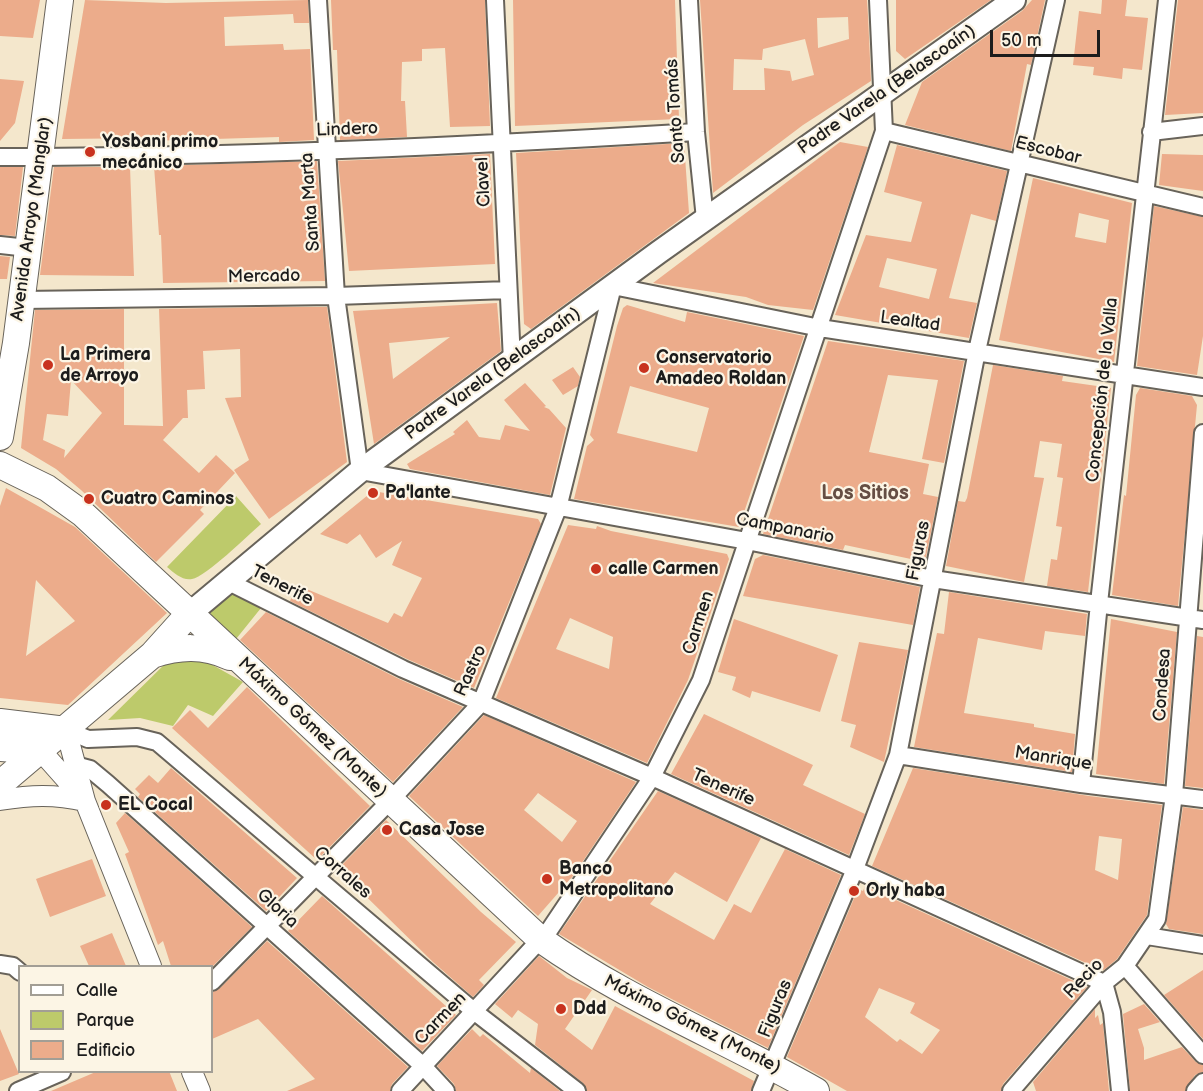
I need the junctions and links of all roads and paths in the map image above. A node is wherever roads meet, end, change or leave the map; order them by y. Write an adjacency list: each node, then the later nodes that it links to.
1 (60, 0): 17 (main road, Avenida Arroyo (Manglar))
2 (318, 0): 15 (street, Santa Marta)
3 (495, 0): 14 (street, Clavel)
4 (689, 0): 12 (street, Santo Tomás)
5 (878, 0): 9 (street, Carmen)
6 (1014, 0): 9 (main road, Padre Varela (Belascoaín))
7 (1056, 0): 18 (street, Figuras)
8 (1167, 0): 13 (street, Concepción de la Valla)
9 (884, 90): 11 (street, Carmen); 21 (main road, Padre Varela (Belascoaín))
10 (1203, 126): 13 (street)
11 (884, 131): 18 (street, Escobar); 28 (street, Carmen)
12 (696, 132): 14 (street, Lindero); 21 (street, Santo Tomás)
13 (1151, 132): 19 (street, Concepción de la Valla)
14 (501, 143): 15 (street, Lindero); 25 (street, Clavel)
15 (327, 150): 17 (street, Lindero); 26 (street, Santa Marta)
16 (0, 157): 17 (street, Lindero)
17 (40, 157): 23 (main road, Avenida Arroyo (Manglar))
18 (1018, 165): 19 (street, Escobar); 30 (street, Figuras)
19 (1145, 195): 20 (street, Escobar); 32 (street, Concepción de la Valla)
20 (1203, 207)
21 (705, 219): 24 (main road, Padre Varela (Belascoaín))
22 (0, 245): 23 (street)
23 (28, 248): 27 (main road, Avenida Arroyo (Manglar))
24 (613, 286): 28 (street, Lealtad); 31 (main road, Padre Varela (Belascoaín)); 38 (street, Rastro)
25 (508, 290): 26 (street, Mercado); 31 (street, Clavel)
26 (336, 296): 27 (street, Mercado); 37 (street, Santa Marta)
27 (21, 300): 29 (main road, Avenida Arroyo (Manglar))
28 (820, 328): 30 (street, Lealtad); 39 (street, Carmen)
29 (8, 342): 35 (main road, Avenida Arroyo (Manglar))
30 (977, 351): 32 (street, Lealtad); 40 (street, Figuras)
31 (512, 362): 37 (main road, Padre Varela (Belascoaín))
32 (1124, 376): 33 (street, Lealtad); 42 (street, Concepción de la Valla)
33 (1203, 387)
34 (1203, 433): 44 (street, Condesa)
35 (0, 437)
36 (0, 465): 43 (main road, Máximo Gómez (Monte))
37 (360, 471): 38 (street, Campanario); 41 (main road, Padre Varela (Belascoaín))
38 (558, 508): 39 (street, Campanario); 47 (street, Rastro)
39 (747, 541): 40 (street, Campanario); 55 (street, Carmen)
40 (933, 579): 42 (street, Campanario); 53 (street, Figuras)
41 (227, 581): 43 (main road, Padre Varela (Belascoaín)); 47 (street, Tenerife)
42 (1099, 603): 44 (street, Campanario); 57 (street, Concepción de la Valla)
43 (188, 615): 45 (main road, Padre Varela (Belascoaín)); 46 (main road, Máximo Gómez (Monte))
44 (1195, 618): 58 (street, Condesa)
45 (152, 655): 46 (main road); 49 (main road, Padre Varela (Belascoaín))
46 (238, 660): 62 (main road, Máximo Gómez (Monte))
47 (482, 703): 55 (street, Tenerife); 62 (street, Rastro)
48 (0, 722): 49 (main road)
49 (66, 730): 50 (street, Corrales); 52 (main road, Padre Varela (Belascoaín)); 54 (street)
50 (102, 740): 54 (street); 64 (street, Corrales)
51 (0, 748): 52 (main road)
52 (40, 751): 56 (main road, Padre Varela (Belascoaín)); 61 (street)
53 (898, 754): 57 (street, Manrique); 63 (street, Figuras)
54 (82, 767): 61 (street); 65 (street, Gloria)
55 (652, 777): 63 (street, Tenerife); 67 (street, Carmen)
56 (0, 783)
57 (1081, 784): 58 (street, Manrique)
58 (1174, 795): 59 (street, Manrique); 66 (street, Condesa)
59 (1203, 799)
60 (0, 800): 61 (street)
61 (85, 801): 70 (street)
62 (390, 801): 64 (street, Rastro); 67 (main road, Máximo Gómez (Monte))
63 (855, 869): 74 (street, Tenerife); 78 (street, Figuras)
64 (315, 876): 65 (street, Rastro); 75 (street, Corrales)
65 (268, 926): 73 (street, Rastro); 77 (street, Gloria)
66 (1146, 936): 68 (street); 71 (street, Recio)
67 (540, 939): 75 (street, Carmen); 78 (main road, Máximo Gómez (Monte))
68 (1203, 945)
69 (0, 964): 72 (street)
70 (151, 965)
71 (1125, 966): 74 (street, Recio); 76 (street)
72 (18, 970)
73 (213, 981)
74 (1104, 983): 89 (street, Recio); 90 (street)
75 (475, 1012): 77 (street, Carmen); 86 (street, Corrales)
76 (1203, 1055)
77 (422, 1065): 84 (street, Carmen); 85 (street, Gloria)
78 (772, 1066): 87 (street, Figuras); 88 (main road, Máximo Gómez (Monte))
79 (56, 1073): 81 (street)
80 (193, 1073): 83 (street)
81 (27, 1082)
82 (1203, 1082): 91 (street)
83 (200, 1091)
84 (400, 1091)
85 (446, 1091)
86 (577, 1091)
87 (761, 1091)
88 (816, 1091)
89 (1011, 1091)
90 (1120, 1091)
91 (1195, 1091)

